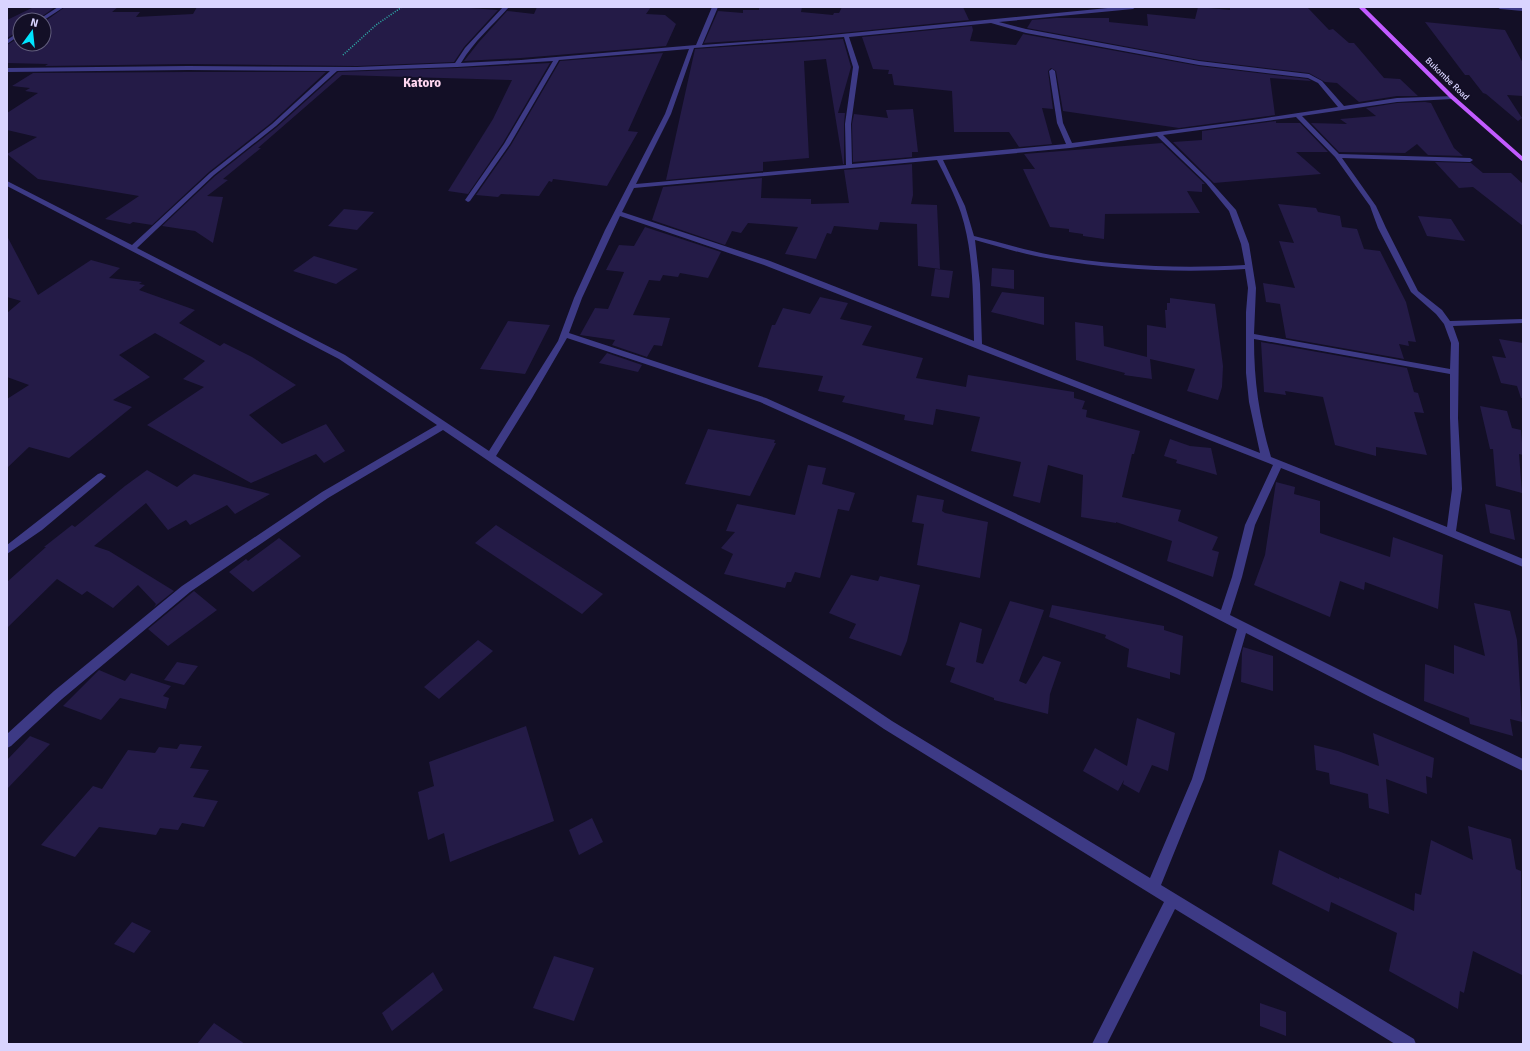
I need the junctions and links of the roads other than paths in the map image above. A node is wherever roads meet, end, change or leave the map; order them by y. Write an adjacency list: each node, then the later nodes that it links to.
1 (61, 7): 9 (street)
2 (506, 7): 14 (street)
3 (715, 7): 12 (street)
4 (1133, 7): 8 (street)
5 (1361, 7): 18 (main road, Bukombe Road)
6 (1500, 7): 7 (street)
7 (1523, 9)
8 (1060, 10): 10 (street)
9 (52, 13)
10 (989, 21): 11 (street); 19 (street)
11 (846, 35): 12 (street); 27 (street)
12 (695, 47): 13 (street); 29 (street)
13 (557, 59): 14 (street); 30 (street)
14 (457, 65): 15 (street)
15 (334, 69): 16 (street); 33 (street)
16 (7, 70)
17 (1052, 71): 22 (street)
18 (1452, 97): 19 (street); 26 (main road, Bukombe Road)
19 (1342, 108): 20 (street)
20 (1298, 116): 21 (street); 23 (street)
21 (1158, 134): 22 (street); 34 (street)
22 (1070, 146): 24 (street)
23 (1337, 156): 25 (street); 36 (street)
24 (938, 158): 27 (street); 32 (street)
25 (1470, 160)
26 (1523, 160)
27 (849, 166): 29 (street)
28 (7, 183): 33 (street)
29 (632, 186): 31 (street)
30 (468, 200)
31 (618, 213): 37 (street); 39 (street)
32 (970, 237): 34 (street); 39 (street)
33 (133, 248): 41 (street)
34 (1248, 267): 38 (street)
35 (1523, 321): 36 (street)
36 (1448, 324): 40 (street)
37 (564, 334): 42 (street); 49 (street)
38 (1250, 336): 40 (street); 43 (street)
39 (978, 347): 43 (street)
40 (1454, 372): 46 (street)
41 (444, 426): 42 (street); 51 (street)
42 (490, 457): 53 (street)
43 (1267, 460): 44 (street)
44 (1278, 464): 46 (street); 49 (street)
45 (101, 476): 47 (street)
46 (1451, 533): 48 (street)
47 (7, 550)
48 (1523, 563)
49 (1224, 617): 50 (street)
50 (1243, 626): 52 (street); 53 (street)
51 (7, 742)
52 (1523, 765)
53 (1153, 887): 54 (street)
54 (1173, 899): 55 (street); 56 (street)
55 (1099, 1044)
56 (1409, 1044)

